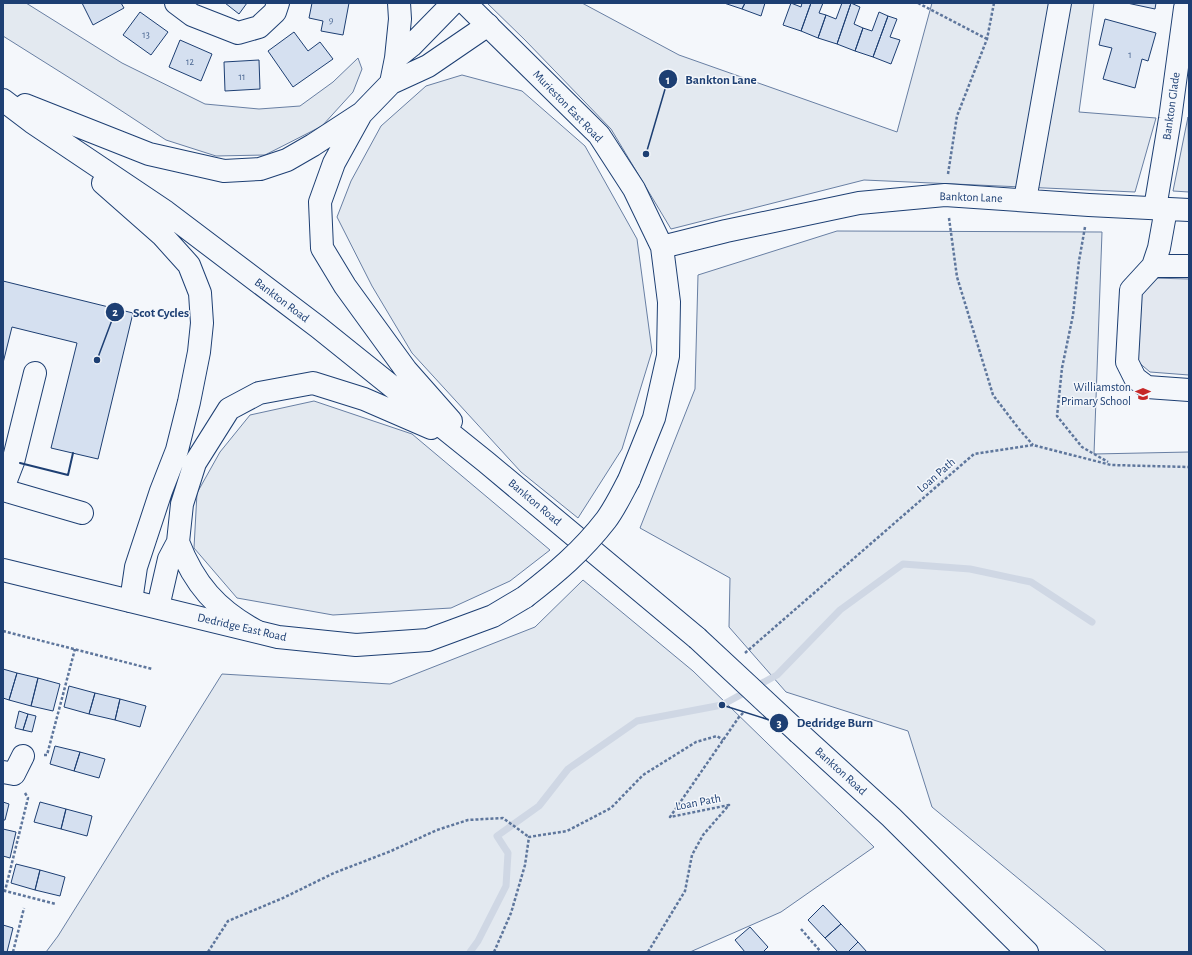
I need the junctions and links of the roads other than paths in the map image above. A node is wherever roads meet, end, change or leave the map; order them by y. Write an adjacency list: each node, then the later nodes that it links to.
1 (176, 3): 2 (main road)
2 (278, 3)
3 (399, 3): 9 (main road)
4 (453, 3): 9 (main road)
5 (465, 3): 8 (main road, Murieston East Road)
6 (1060, 3): 14 (main road)
7 (1187, 3): 15 (main road, Bankton Glade)
8 (488, 25): 10 (main road); 17 (main road, Murieston East Road)
9 (396, 58): 10 (main road)
10 (391, 83): 12 (main road)
11 (3, 98): 12 (main road); 13 (main road, Bankton Road)
12 (362, 113): 23 (main road)
13 (32, 122): 22 (main road, Bankton Road); 29 (main road)
14 (1025, 200): 15 (main road, Bankton Lane); 17 (main road, Bankton Lane)
15 (1161, 208): 16 (main road, Bankton Lane); 18 (main road, Bankton Glade)
16 (1189, 210)
17 (662, 247): 24 (main road, Murieston East Road)
18 (1152, 266): 19 (main road); 21 (main road)
19 (1189, 266)
20 (35, 373): 25 (main road)
21 (1189, 390)
22 (457, 440): 23 (main road, Bankton Road); 27 (main road)
23 (486, 462): 32 (main road, Bankton Road, bridge)
24 (629, 480): 31 (main road, Dedridge East Road, bridge)
25 (3, 489): 26 (main road)
26 (82, 513)
27 (178, 542): 30 (main road); 31 (main road)
28 (3, 570): 29 (main road, Dedridge East Road)
29 (131, 601): 30 (main road, Dedridge East Road)
30 (158, 607): 31 (main road, Dedridge East Road)
31 (256, 631)
32 (1027, 952)

